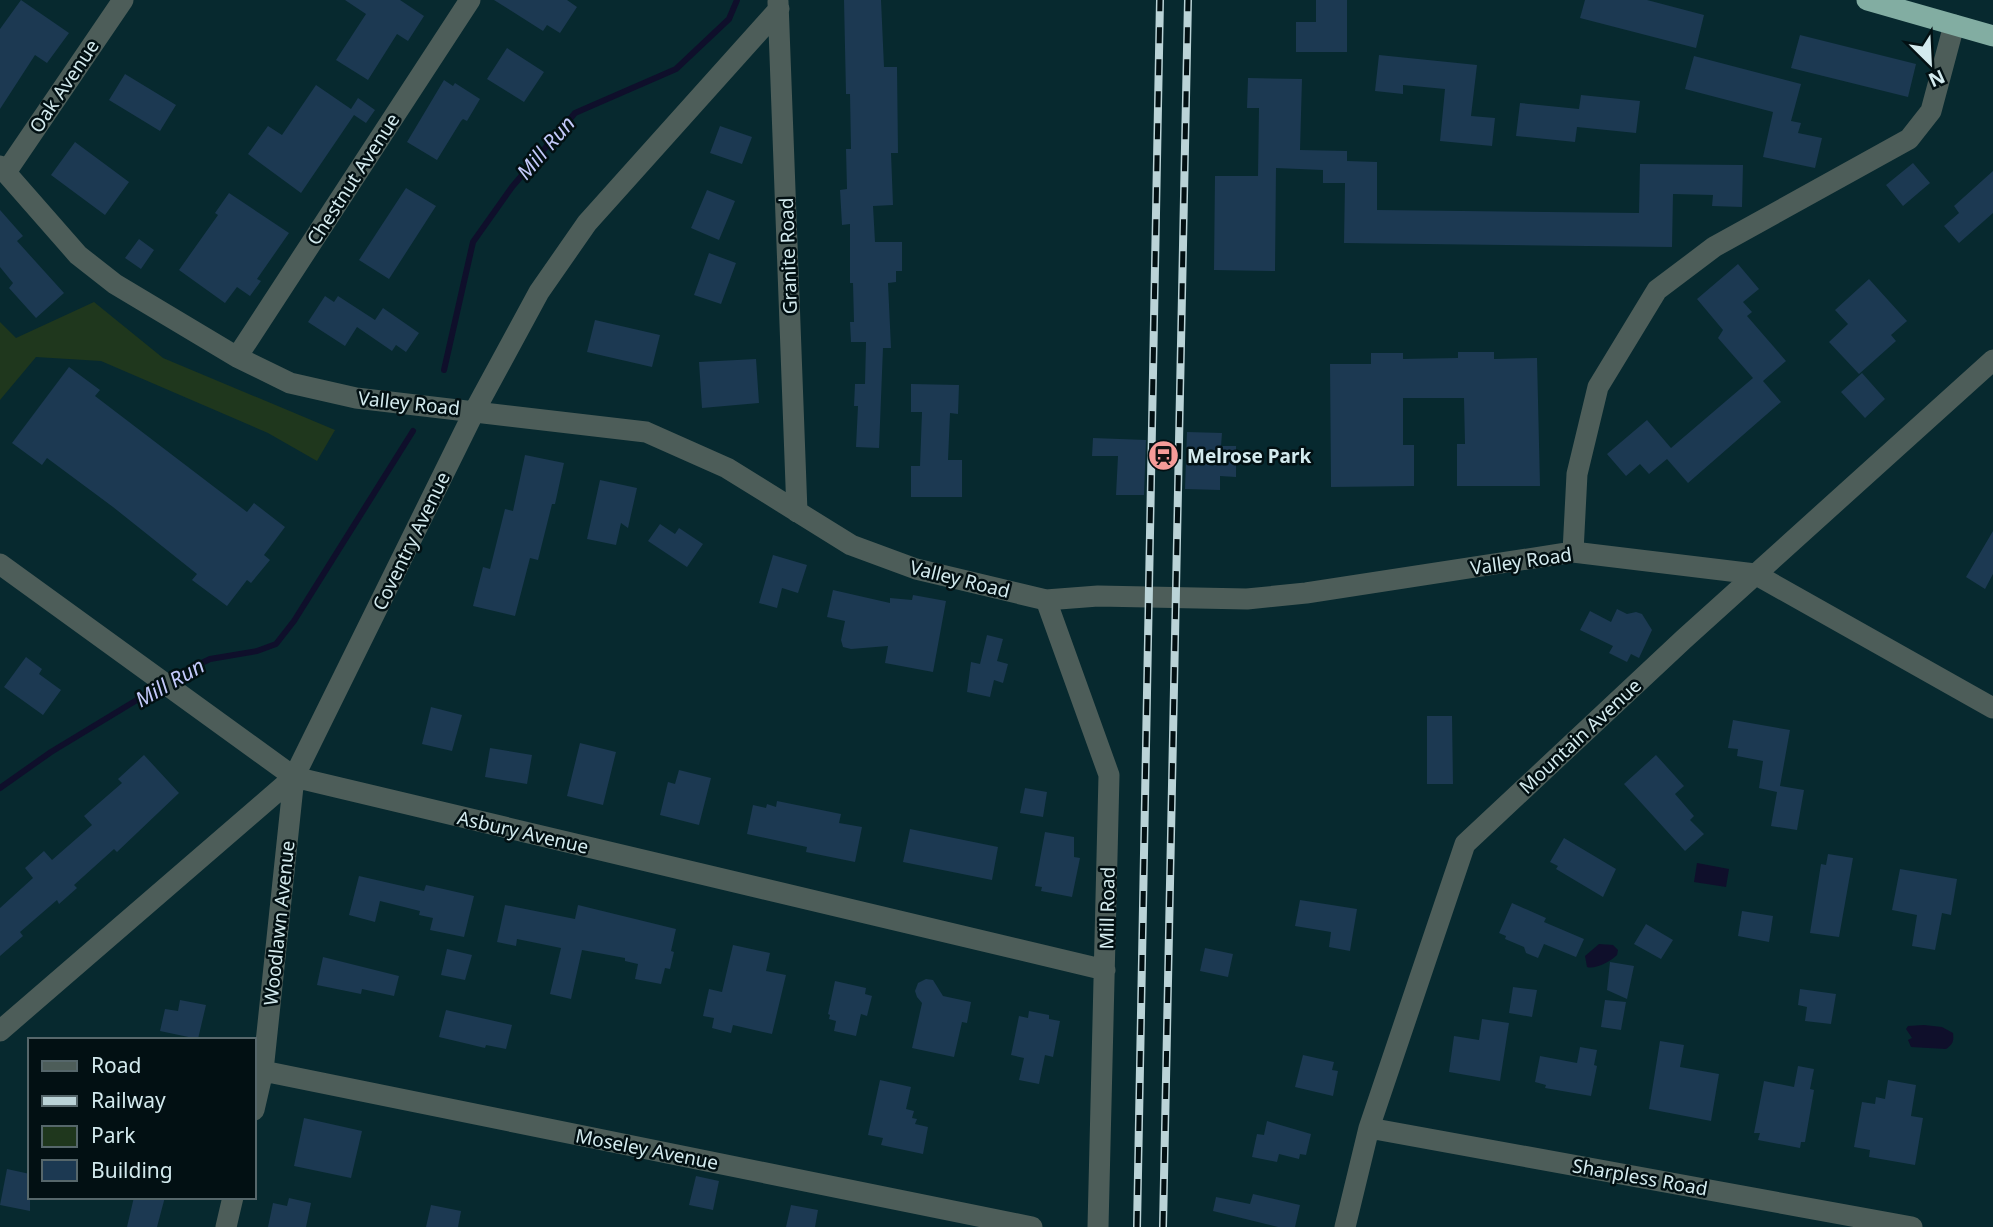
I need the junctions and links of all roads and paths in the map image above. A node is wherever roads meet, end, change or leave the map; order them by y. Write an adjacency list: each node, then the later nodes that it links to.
1 (123, 0): 7 (street, Oak Avenue)
2 (470, 0): 8 (street, Chestnut Avenue)
3 (1867, 0): 5 (highway)
4 (778, 4): 10 (street, Coventry Avenue); 11 (street, Granite Road)
5 (1954, 25): 6 (highway); 12 (street)
6 (1993, 36)
7 (3, 169): 8 (street, Valley Road)
8 (237, 357): 10 (street, Valley Road)
9 (1993, 360): 14 (street, Mountain Avenue)
10 (475, 410): 11 (street, Valley Road); 17 (street, Coventry Avenue)
11 (797, 512): 15 (street, Valley Road)
12 (1573, 552): 14 (street, Valley Road); 15 (street, Valley Road)
13 (0, 564): 17 (street, Asbury Avenue)
14 (1755, 574): 16 (street, Valley Road); 22 (street, Mountain Avenue)
15 (1046, 600): 18 (street, Mill Road)
16 (1993, 708)
17 (294, 777): 18 (street, Asbury Avenue); 19 (street, Coventry Avenue); 20 (street, Woodlawn Avenue)
18 (1105, 970): 26 (street, Mill Road)
19 (0, 1031)
20 (263, 1071): 21 (street, Woodlawn Avenue); 25 (street, Moseley Avenue)
21 (256, 1101)
22 (1369, 1128): 27 (street, Mountain Avenue); 28 (street, Sharpless Road)
23 (233, 1199): 24 (street)
24 (226, 1227)
25 (1032, 1227)
26 (1097, 1227)
27 (1345, 1227)
28 (1912, 1227)

